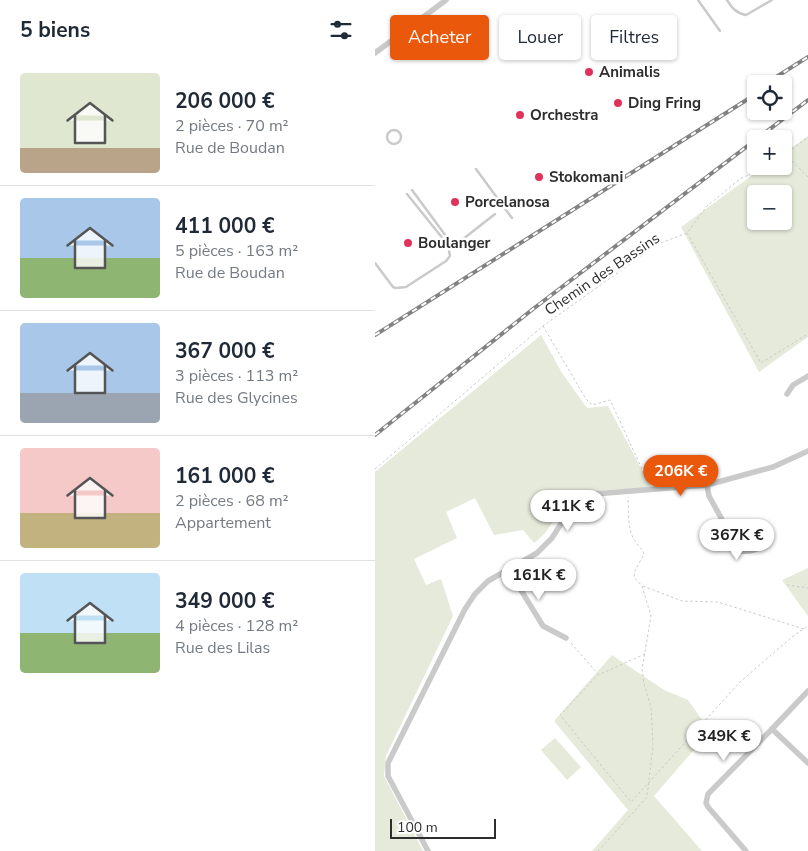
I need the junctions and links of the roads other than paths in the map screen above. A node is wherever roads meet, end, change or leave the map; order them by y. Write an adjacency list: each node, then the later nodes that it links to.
1 (446, 0): 8 (street)
2 (698, 0): 7 (lane)
3 (727, 0): 6 (lane)
4 (763, 0): 6 (lane)
5 (772, 0): 6 (lane)
6 (765, 4)
7 (720, 31)
8 (375, 53)
9 (395, 130): 9 (lane)
10 (476, 169): 14 (lane)
11 (412, 190): 13 (lane)
12 (407, 194): 15 (lane)
13 (495, 214)
14 (512, 218)
15 (375, 263)
16 (808, 376): 17 (street)
17 (787, 394)
18 (808, 451): 19 (street)
19 (707, 485): 20 (street); 21 (street)
20 (730, 534): 20 (street)
21 (507, 569): 22 (street); 26 (street)
22 (566, 638)
23 (808, 691): 24 (street)
24 (772, 729): 25 (street); 27 (street)
25 (808, 762)
26 (428, 851)
27 (747, 851)

